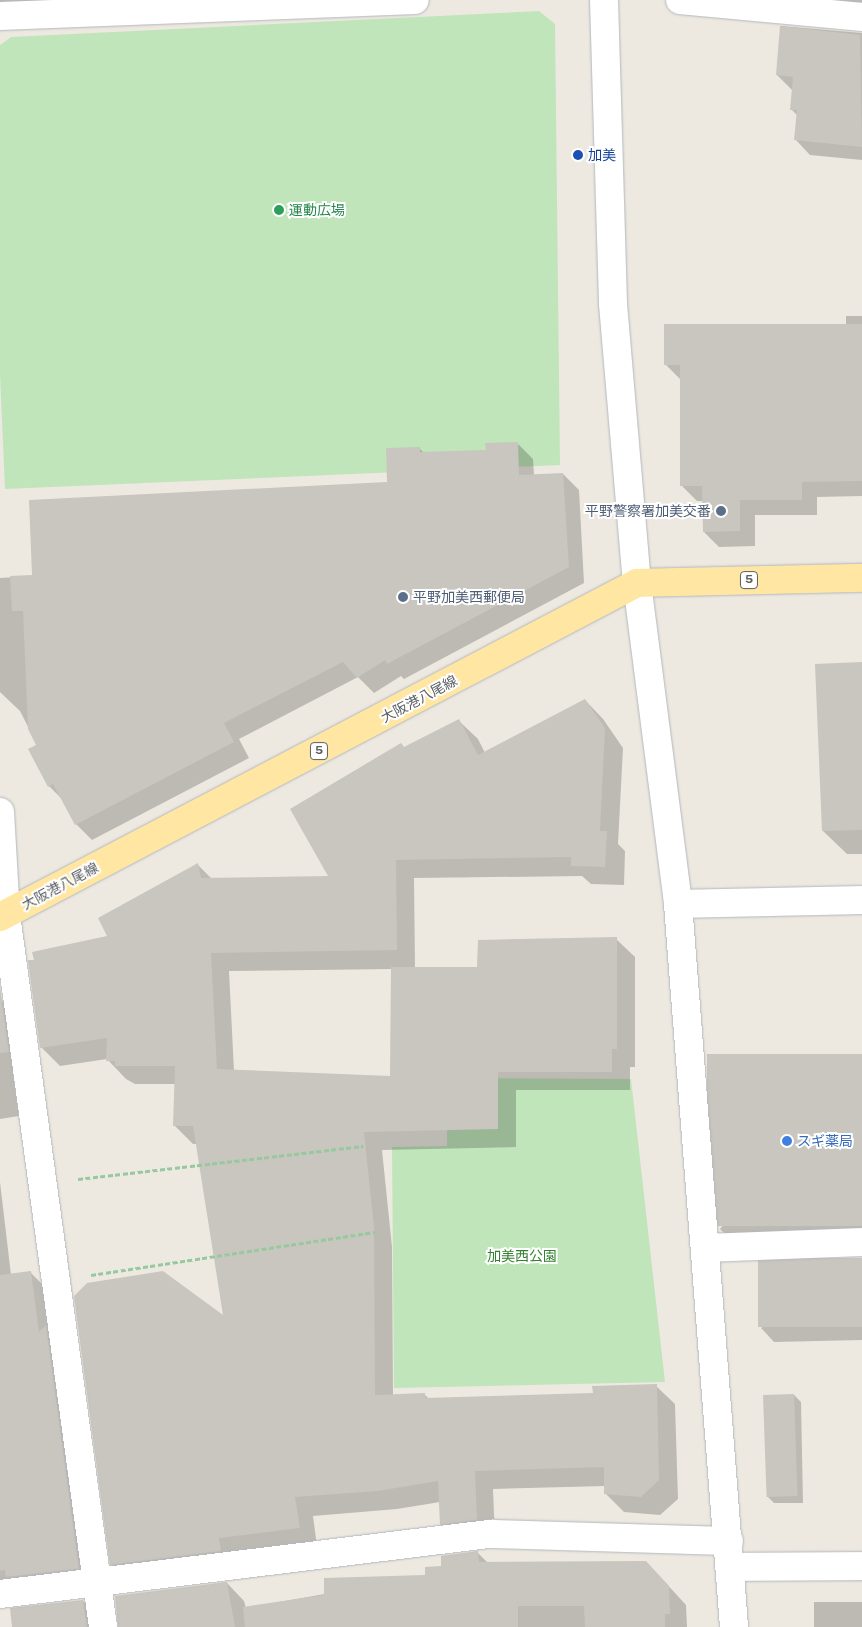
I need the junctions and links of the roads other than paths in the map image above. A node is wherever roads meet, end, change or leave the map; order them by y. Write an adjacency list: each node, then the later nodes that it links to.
1 (415, 0): 4 (street)
2 (604, 0): 7 (street)
3 (680, 0): 5 (street)
4 (0, 16)
5 (862, 18)
6 (862, 578): 7 (main road, 大阪港八尾線 / 5)
7 (637, 583): 10 (street); 11 (main road, 大阪港八尾線 / 5)
8 (0, 812): 11 (street)
9 (862, 900): 10 (street)
10 (678, 904): 13 (street)
11 (3, 916): 16 (street)
12 (862, 1242): 13 (street)
13 (706, 1248): 14 (street)
14 (729, 1554): 15 (street); 16 (street); 19 (street)
15 (862, 1566)
16 (98, 1581): 17 (street); 18 (street)
17 (0, 1594)
18 (103, 1627)
19 (734, 1627)

